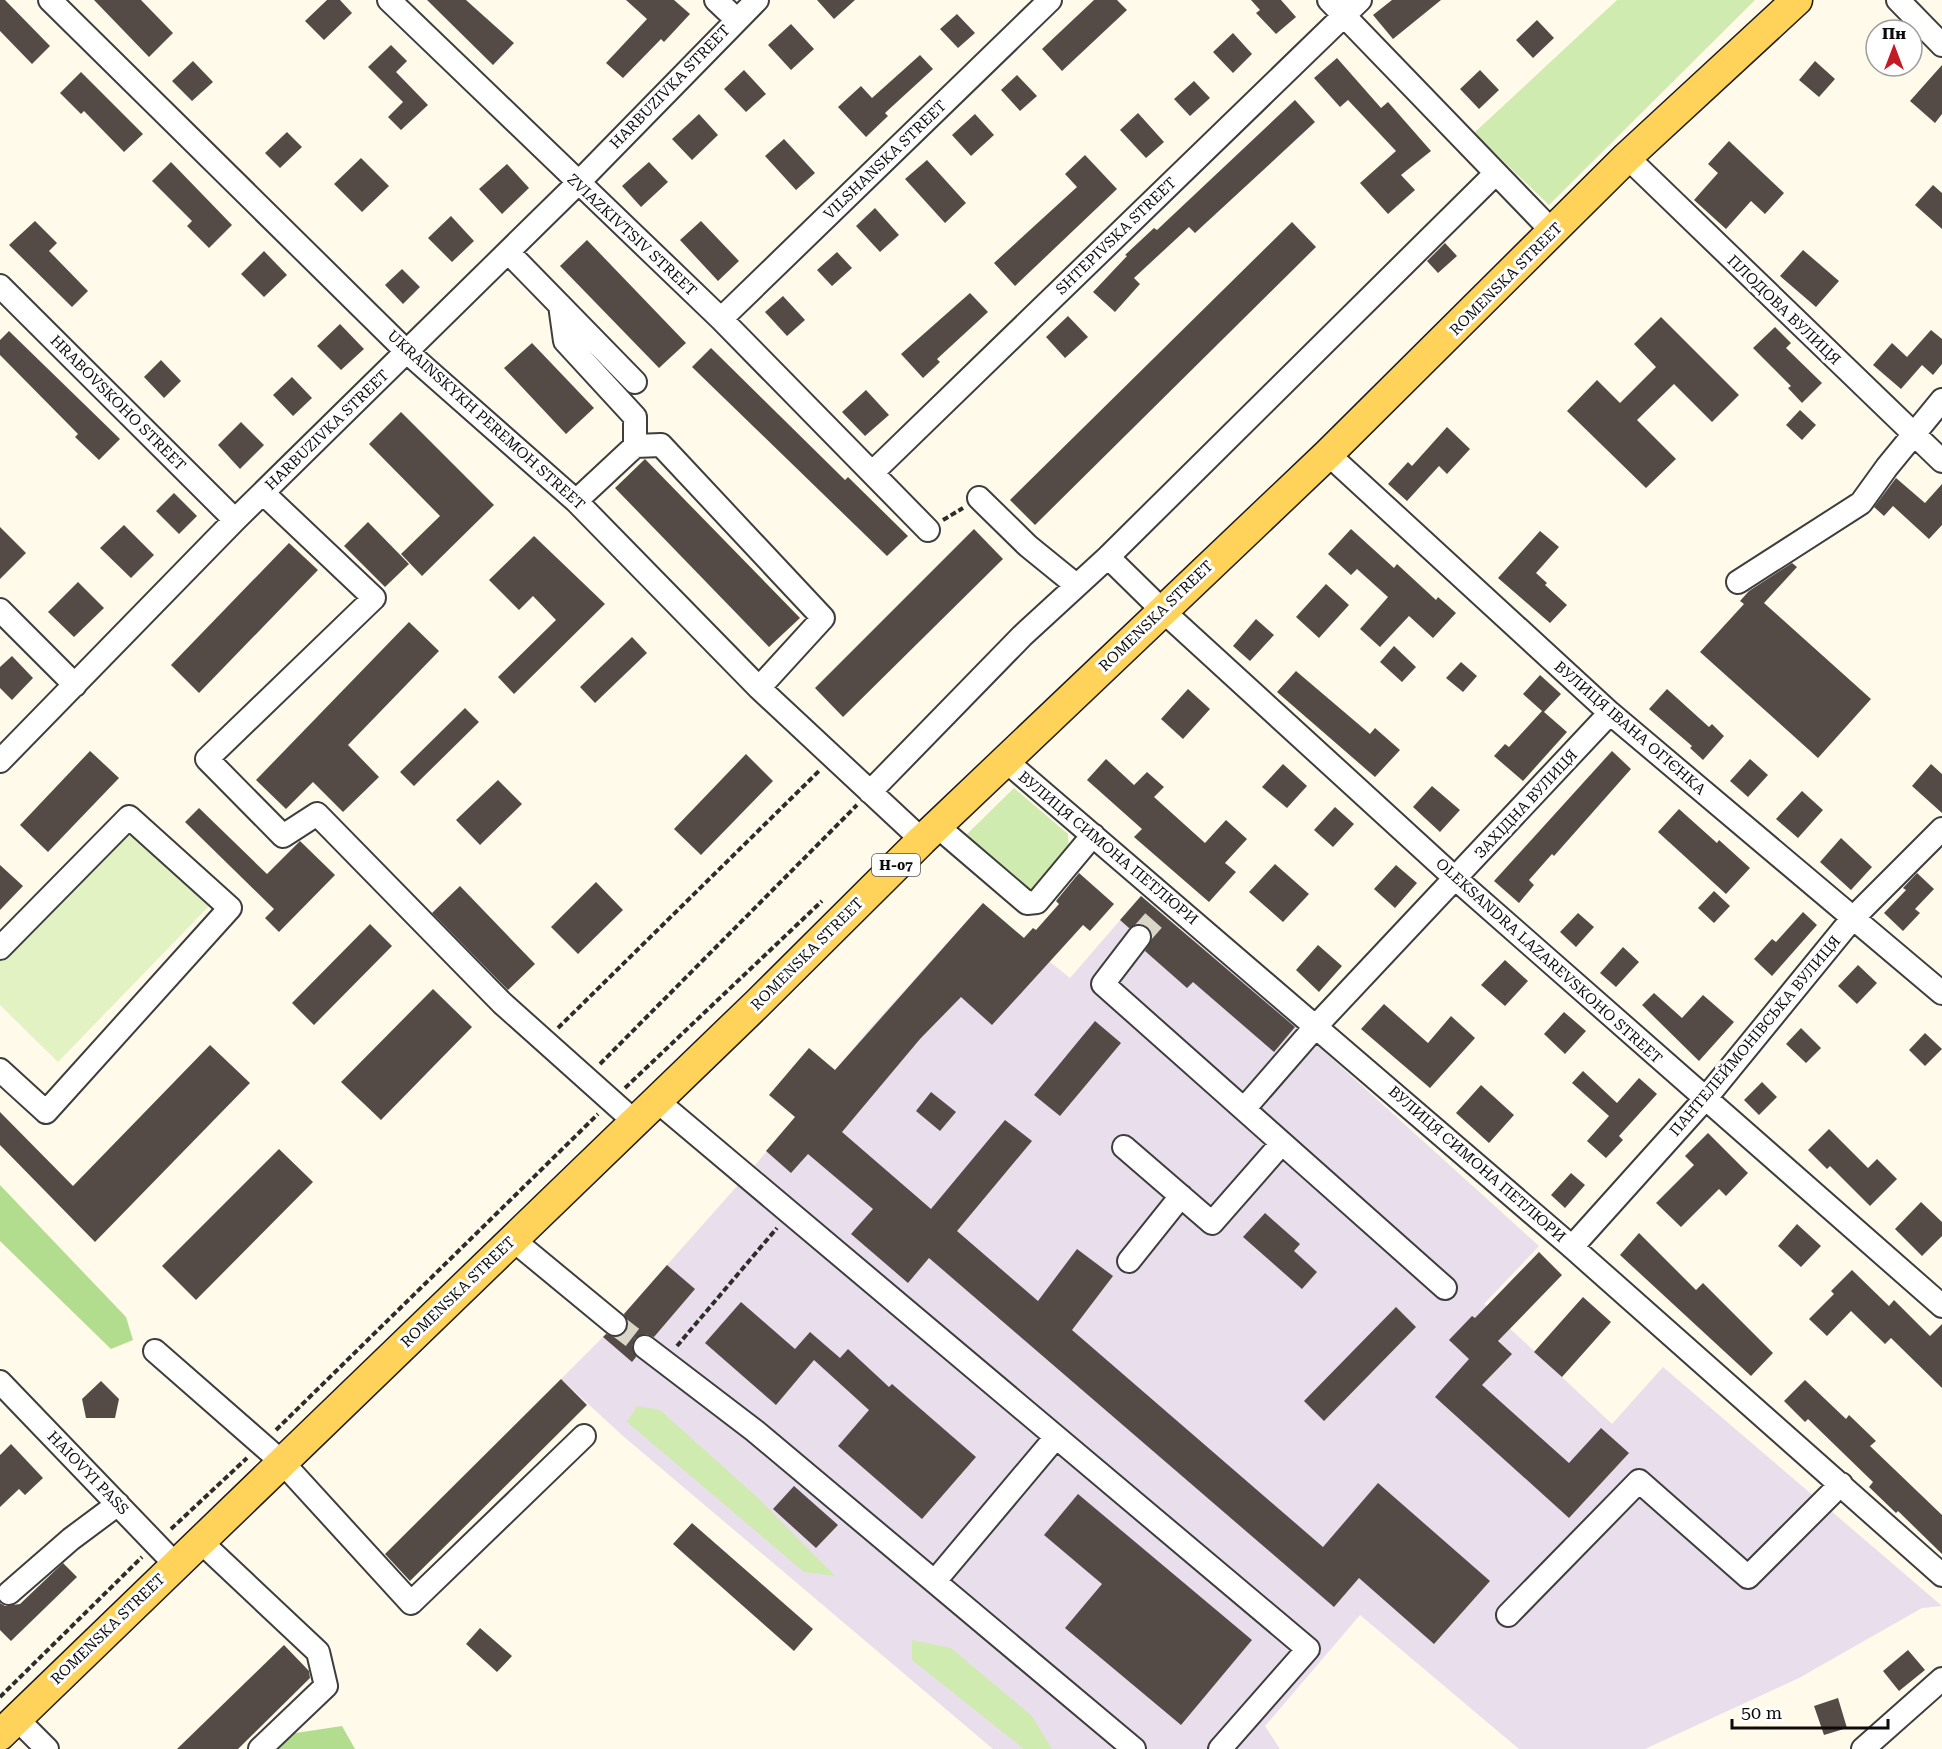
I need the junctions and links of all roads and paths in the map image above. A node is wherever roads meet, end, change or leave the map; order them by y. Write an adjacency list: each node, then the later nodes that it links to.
1 (50, 0): 19 (street, UKRAINSKYKH PEREMOH STREET)
2 (388, 0): 13 (street, ZVIAZKIVTSIV STREET)
3 (716, 0): 9 (street)
4 (757, 0): 9 (street, HARBUZIVKA STREET)
5 (1050, 0): 18 (street, VILSHANSKA STREET)
6 (1797, 0): 11 (main road, ROMENSKA STREET / Н-07)
7 (1898, 0): 10 (street)
8 (1344, 5): 12 (street); 26 (street, SHTEPIVSKA STREET)
9 (736, 20): 13 (street, HARBUZIVKA STREET)
10 (1942, 45)
11 (1628, 157): 14 (main road, ROMENSKA STREET / Н-07); 22 (street, ПЛОДОВА ВУЛИЦЯ)
12 (1495, 174): 14 (street); 32 (street)
13 (577, 184): 15 (street, HARBUZIVKA STREET); 18 (street, ZVIAZKIVTSIV STREET)
14 (1553, 232): 24 (main road, ROMENSKA STREET / Н-07)
15 (508, 252): 17 (street); 19 (street, HARBUZIVKA STREET)
16 (0, 286): 30 (street, HRABOVSKOHO STREET)
17 (560, 305): 20 (street); 23 (street)
18 (721, 319): 26 (street, ZVIAZKIVTSIV STREET)
19 (407, 352): 27 (street, HARBUZIVKA STREET); 29 (street, UKRAINSKYKH PEREMOH STREET)
20 (635, 382)
21 (1942, 400): 22 (street)
22 (1913, 434): 25 (street, ПЛОДОВА ВУЛИЦЯ); 33 (street)
23 (635, 446): 29 (street); 38 (street)
24 (1328, 454): 36 (main road, ROMENSKA STREET / Н-07); 39 (street, ВУЛИЦЯ ІВАНА ОГІЄНКА)
25 (1942, 461)
26 (873, 472): 31 (street, ZVIAZKIVTSIV STREET)
27 (263, 493): 30 (street, HARBUZIVKA STREET); 53 (street)
28 (979, 498): 31 (path); 34 (street)
29 (576, 501): 38 (street, UKRAINSKYKH PEREMOH STREET)
30 (235, 520): 37 (street, HARBUZIVKA STREET)
31 (928, 530)
32 (1108, 557): 34 (street); 36 (street, OLEKSANDRA LAZAREVSKOHO STREET)
33 (1738, 582)
34 (1076, 585): 43 (street)
35 (0, 610): 37 (street)
36 (1162, 610): 42 (main road, ROMENSKA STREET / Н-07); 47 (street, OLEKSANDRA LAZAREVSKOHO STREET)
37 (75, 685): 41 (street, HARBUZIVKA STREET)
38 (759, 688): 40 (street, UKRAINSKYKH PEREMOH STREET)
39 (1610, 713): 47 (street, ЗАХІДНА ВУЛИЦЯ); 48 (street, ВУЛИЦЯ ІВАНА ОГІЄНКА)
40 (833, 757): 43 (street, UKRAINSKYKH PEREMOH STREET); 53 (path)
41 (0, 761)
42 (1006, 761): 45 (main road, ROMENSKA STREET / Н-07); 46 (street, ВУЛИЦЯ СИМОНА ПЕТЛЮРИ)
43 (870, 792): 45 (street, UKRAINSKYKH PEREMOH STREET); 55 (path)
44 (1942, 829): 48 (street, ПАНТЕЛЕЙМОНІВСЬКА ВУЛИЦЯ)
45 (929, 833): 46 (street, UKRAINSKYKH PEREMOH STREET); 57 (main road, ROMENSKA STREET / Н-07)
46 (1093, 835): 52 (street, ВУЛИЦЯ СИМОНА ПЕТЛЮРИ)
47 (1456, 879): 52 (street, ЗАХІДНА ВУЛИЦЯ); 56 (street, OLEKSANDRA LAZAREVSKOHO STREET)
48 (1852, 919): 51 (street, ВУЛИЦЯ ІВАНА ОГІЄНКА); 56 (street, ПАНТЕЛЕЙМОНІВСЬКА ВУЛИЦЯ)
49 (1139, 937): 58 (street)
50 (0, 948): 54 (street)
51 (1942, 993)
52 (1317, 1025): 58 (street, ЗАХІДНА ВУЛИЦЯ); 65 (street, ВУЛИЦЯ СИМОНА ПЕТЛЮРИ)
53 (545, 1041): 55 (street)
54 (0, 1070)
55 (586, 1078): 59 (street)
56 (1705, 1099): 65 (street, ПАНТЕЛЕЙМОНІВСЬКА ВУЛИЦЯ); 68 (street, OLEKSANDRA LAZAREVSKOHO STREET)
57 (656, 1100): 59 (main road, ROMENSKA STREET / Н-07); 63 (street)
58 (1244, 1109): 60 (street)
59 (634, 1121): 64 (main road, ROMENSKA STREET / Н-07)
60 (1282, 1143): 62 (street); 67 (street)
61 (1124, 1147): 62 (street)
62 (1181, 1196): 66 (street)
63 (790, 1213): 71 (path); 75 (street)
64 (512, 1239): 69 (street); 76 (main road, ROMENSKA STREET / Н-07)
65 (1572, 1247): 77 (street, ВУЛИЦЯ СИМОНА ПЕТЛЮРИ)
66 (1129, 1261)
67 (1445, 1288)
68 (1942, 1306)
69 (615, 1324)
70 (645, 1347): 82 (street)
71 (674, 1349)
72 (155, 1351): 76 (street)
73 (0, 1382): 78 (street, HAIOVYI PASS)
74 (584, 1436): 76 (street)
75 (1056, 1437): 82 (street); 90 (street)
76 (282, 1463): 79 (main road, ROMENSKA STREET / Н-07)
77 (1841, 1484): 81 (street, ВУЛИЦЯ СИМОНА ПЕТЛЮРИ); 84 (street)
78 (118, 1504): 80 (street, HAIOVYI PASS); 83 (street)
79 (200, 1541): 80 (main road, ROMENSKA STREET / Н-07); 88 (street)
80 (175, 1564): 86 (main road, ROMENSKA STREET / Н-07)
81 (1942, 1575)
82 (935, 1581): 89 (street)
83 (9, 1593)
84 (1508, 1615)
85 (1942, 1679): 91 (street)
86 (9, 1727): 87 (street)
87 (47, 1749)
88 (260, 1749)
89 (1134, 1749)
90 (1220, 1749)
91 (1863, 1749)

